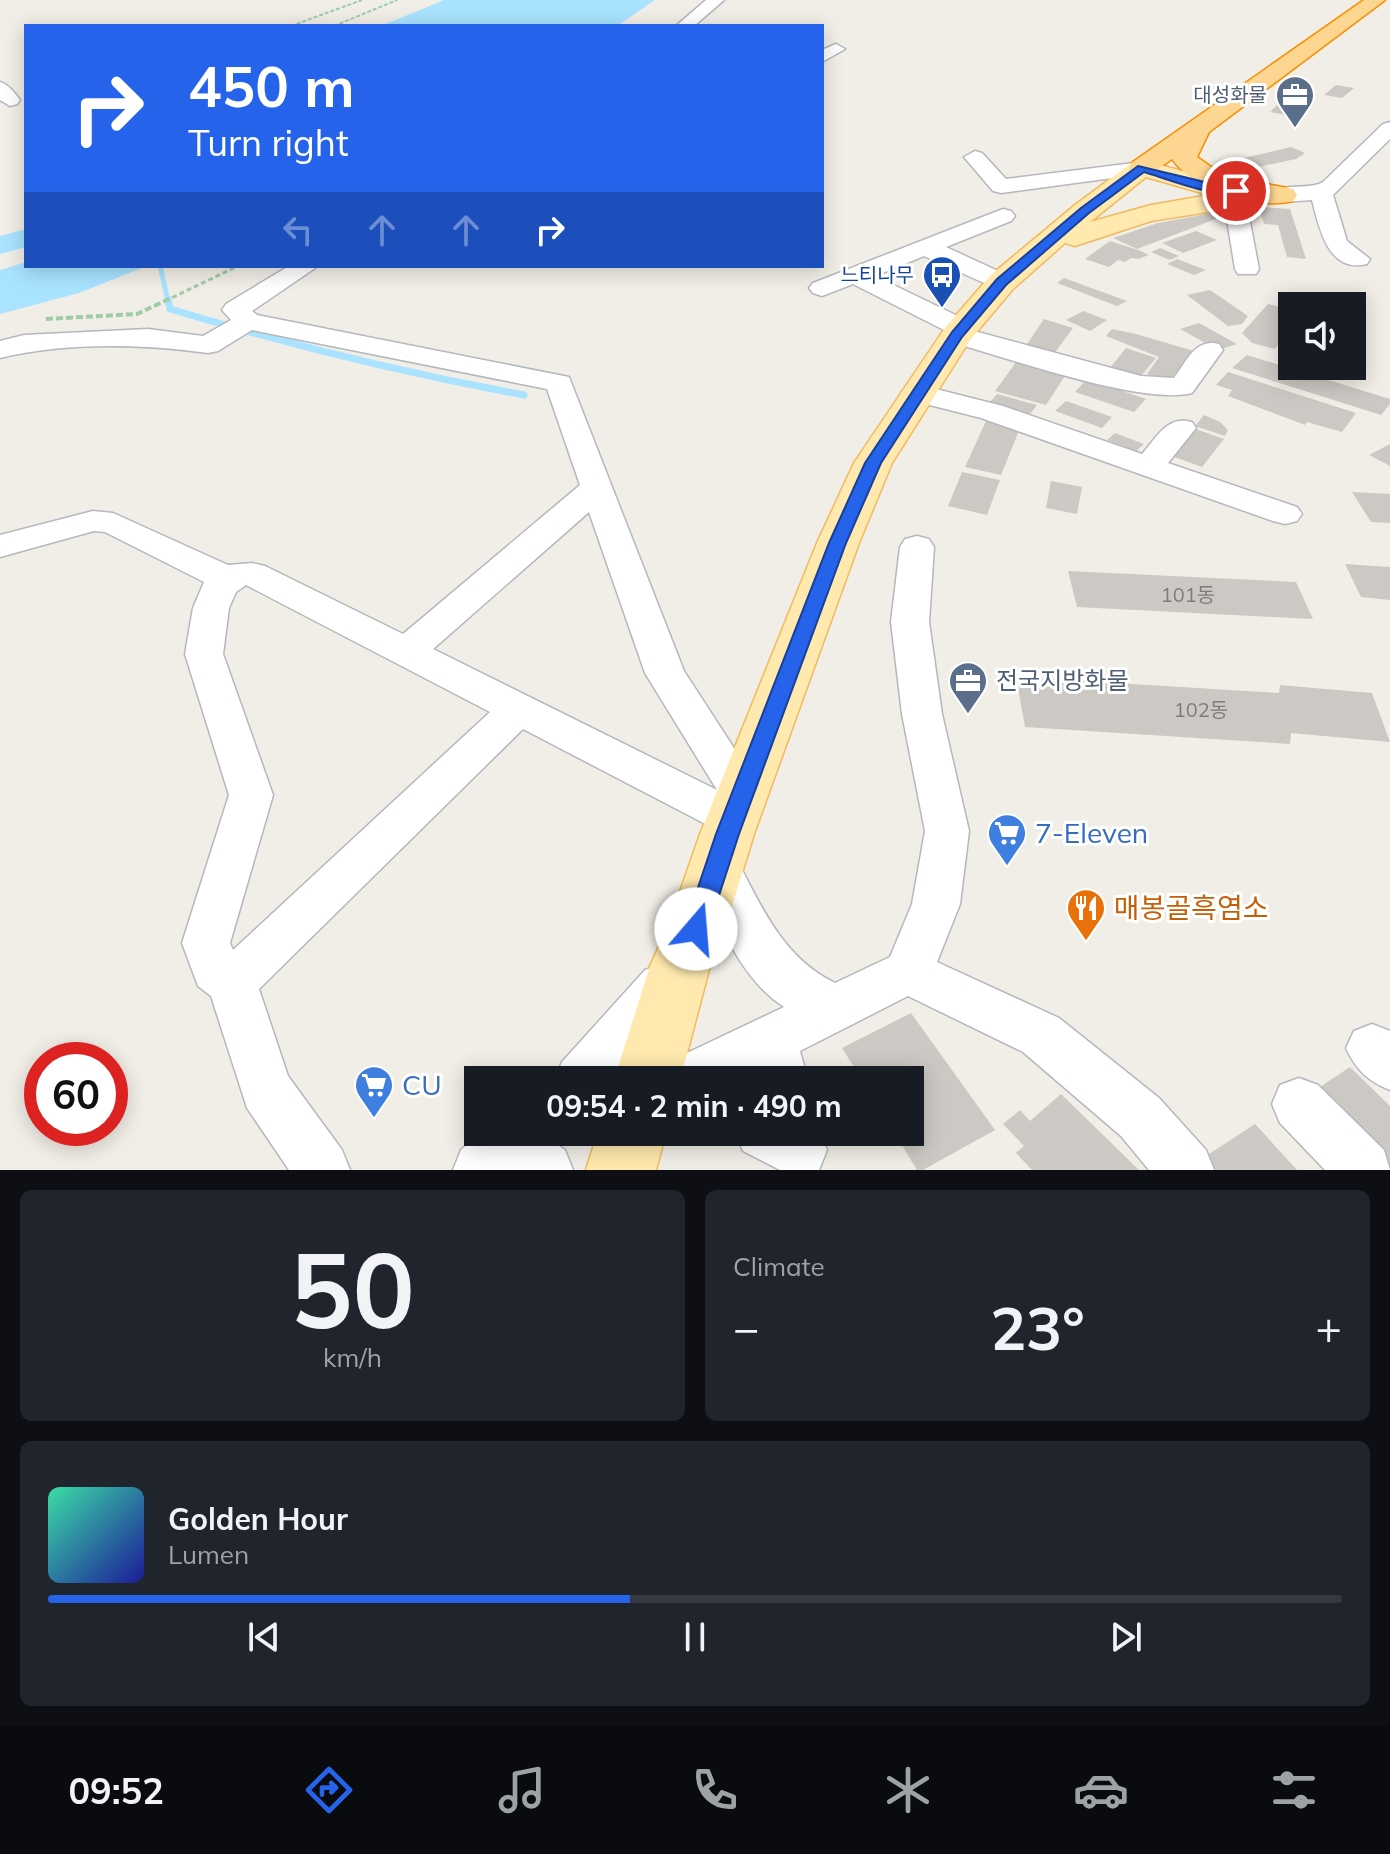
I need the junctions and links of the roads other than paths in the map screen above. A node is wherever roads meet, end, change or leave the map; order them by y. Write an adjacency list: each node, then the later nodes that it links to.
1 (716, 0): 3 (street)
2 (1376, 0): 5 (highway)
3 (686, 24)
4 (1390, 128): 9 (street)
5 (1197, 130): 7 (highway); 10 (highway)
6 (975, 157): 8 (street)
7 (1142, 168): 8 (street); 10 (main road); 12 (main road)
8 (1001, 186): 12 (street)
9 (1321, 193): 10 (street); 14 (street)
10 (1283, 195): 11 (main road)
11 (1235, 201): 12 (main road); 16 (street)
12 (1010, 246): 13 (street); 13 (street); 20 (main road)
13 (925, 247): 17 (street)
14 (1358, 259)
15 (303, 268): 19 (street)
16 (1247, 269)
17 (854, 275): 18 (street); 20 (street)
18 (822, 288)
19 (246, 322): 21 (street); 26 (street)
20 (960, 332): 22 (street); 23 (main road)
21 (0, 350)
22 (1209, 350)
23 (916, 393): 25 (street); 33 (main road)
24 (1181, 428): 25 (street)
25 (1149, 465): 27 (street)
26 (597, 488): 31 (street); 33 (street)
27 (1285, 514)
28 (0, 546): 30 (street)
29 (917, 547): 36 (street)
30 (229, 580): 31 (street); 37 (street)
31 (406, 652): 32 (street)
32 (519, 709): 33 (street); 37 (street)
33 (738, 807): 34 (main road)
34 (717, 865): 35 (main road); 38 (street)
35 (680, 966): 40 (street); 41 (main road)
36 (908, 972): 38 (street); 47 (street)
37 (232, 983): 45 (street)
38 (834, 1007): 39 (street)
39 (776, 1059): 42 (street)
40 (594, 1066)
41 (651, 1066)
42 (746, 1066)
43 (1299, 1104): 48 (street)
44 (628, 1146): 46 (main road)
45 (322, 1170)
46 (621, 1170)
47 (1186, 1170)
48 (1364, 1170)

